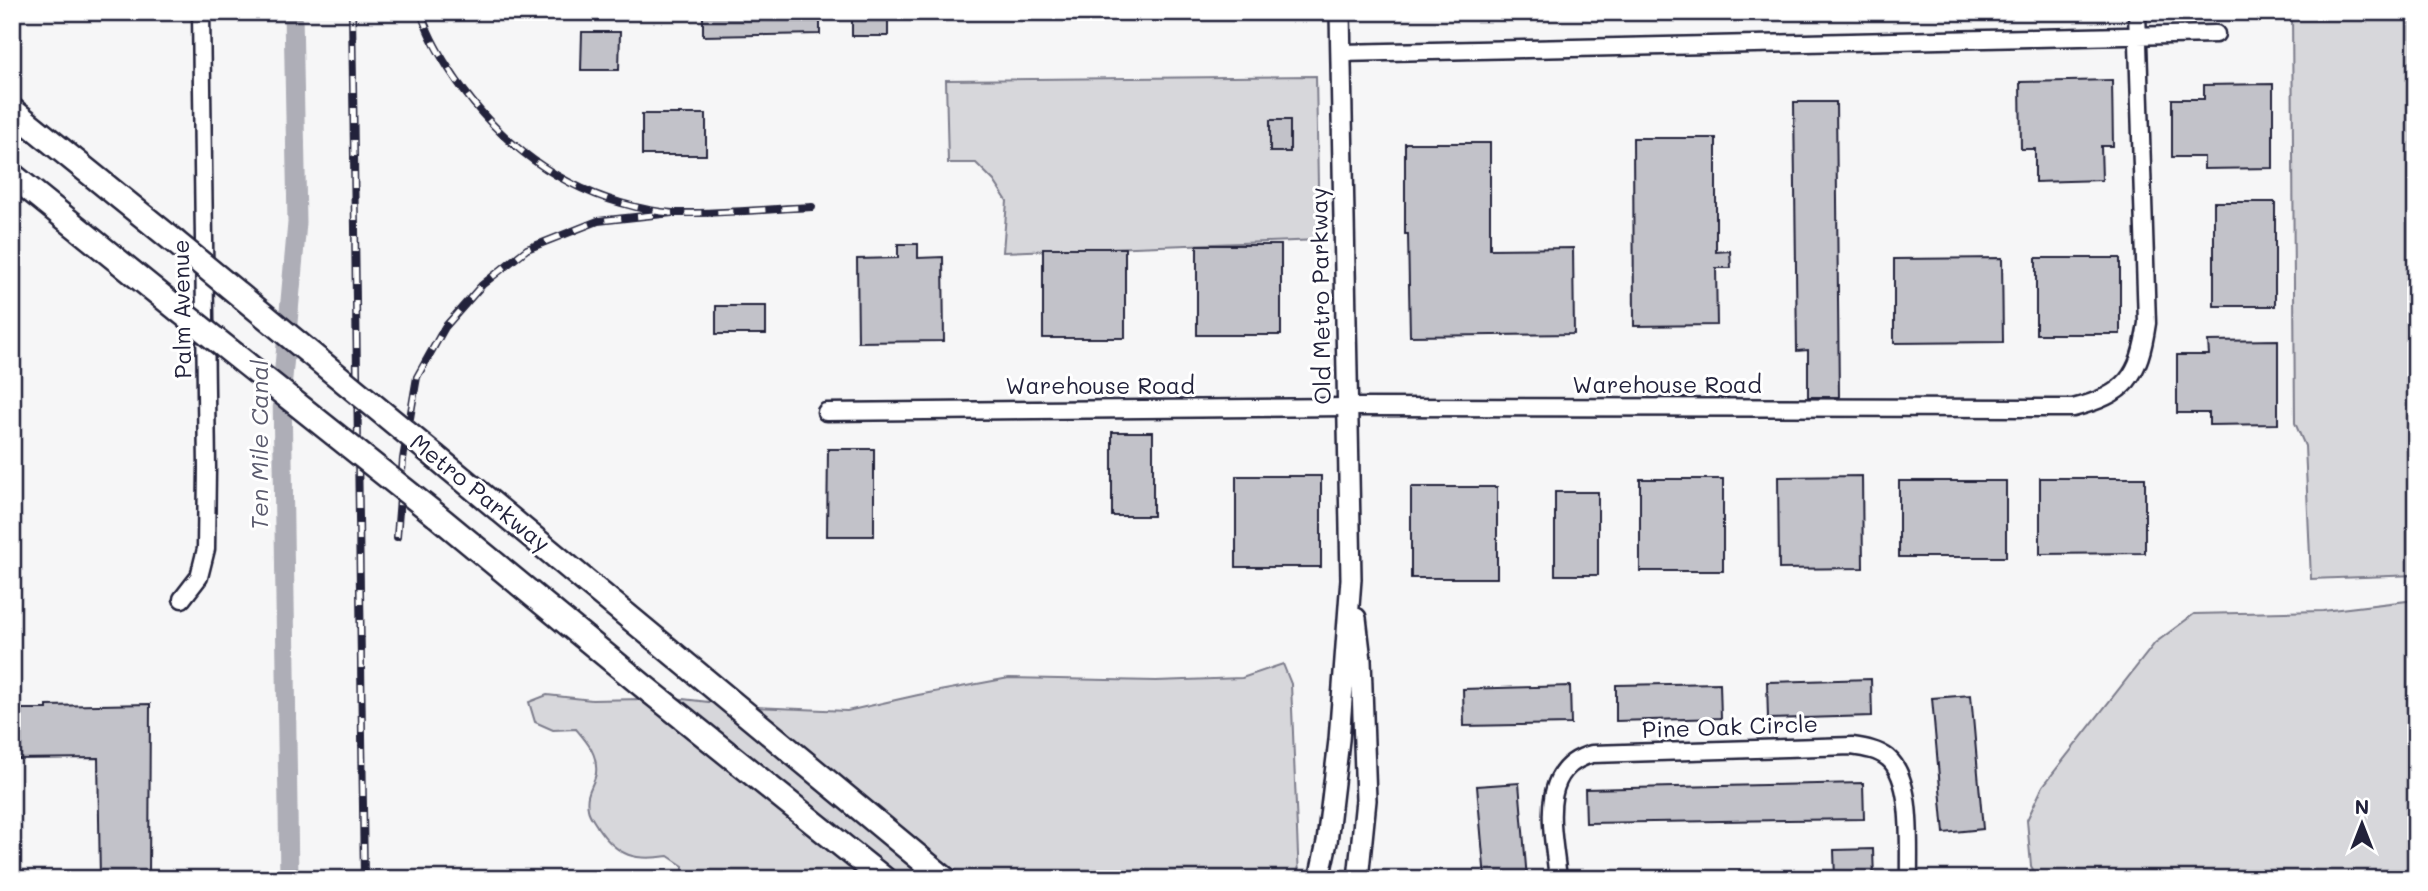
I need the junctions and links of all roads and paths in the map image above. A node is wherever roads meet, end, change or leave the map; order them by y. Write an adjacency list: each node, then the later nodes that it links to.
1 (201, 12): 12 (street, Palm Avenue)
2 (1340, 12): 6 (street, Old Metro Parkway)
3 (2137, 12): 5 (street, Warehouse Road)
4 (2216, 34): 5 (street)
5 (2138, 36): 6 (street); 9 (street, Warehouse Road)
6 (1341, 53): 9 (street, Old Metro Parkway)
7 (12, 110): 16 (main road, Metro Parkway, bridge)
8 (12, 175): 15 (main road, Metro Parkway, bridge)
9 (1348, 407): 10 (street, Warehouse Road); 11 (street, Old Metro Parkway)
10 (826, 412)
11 (1351, 579): 13 (street, Old Metro Parkway); 14 (street, Old Metro Parkway)
12 (182, 599)
13 (1339, 740): 14 (street); 17 (street, Old Metro Parkway)
14 (1366, 800): 18 (street, Old Metro Parkway)
15 (884, 879)
16 (945, 879)
17 (1319, 879)
18 (1358, 879)
19 (1558, 879): 20 (street, Pine Oak Circle)
20 (1909, 879)

